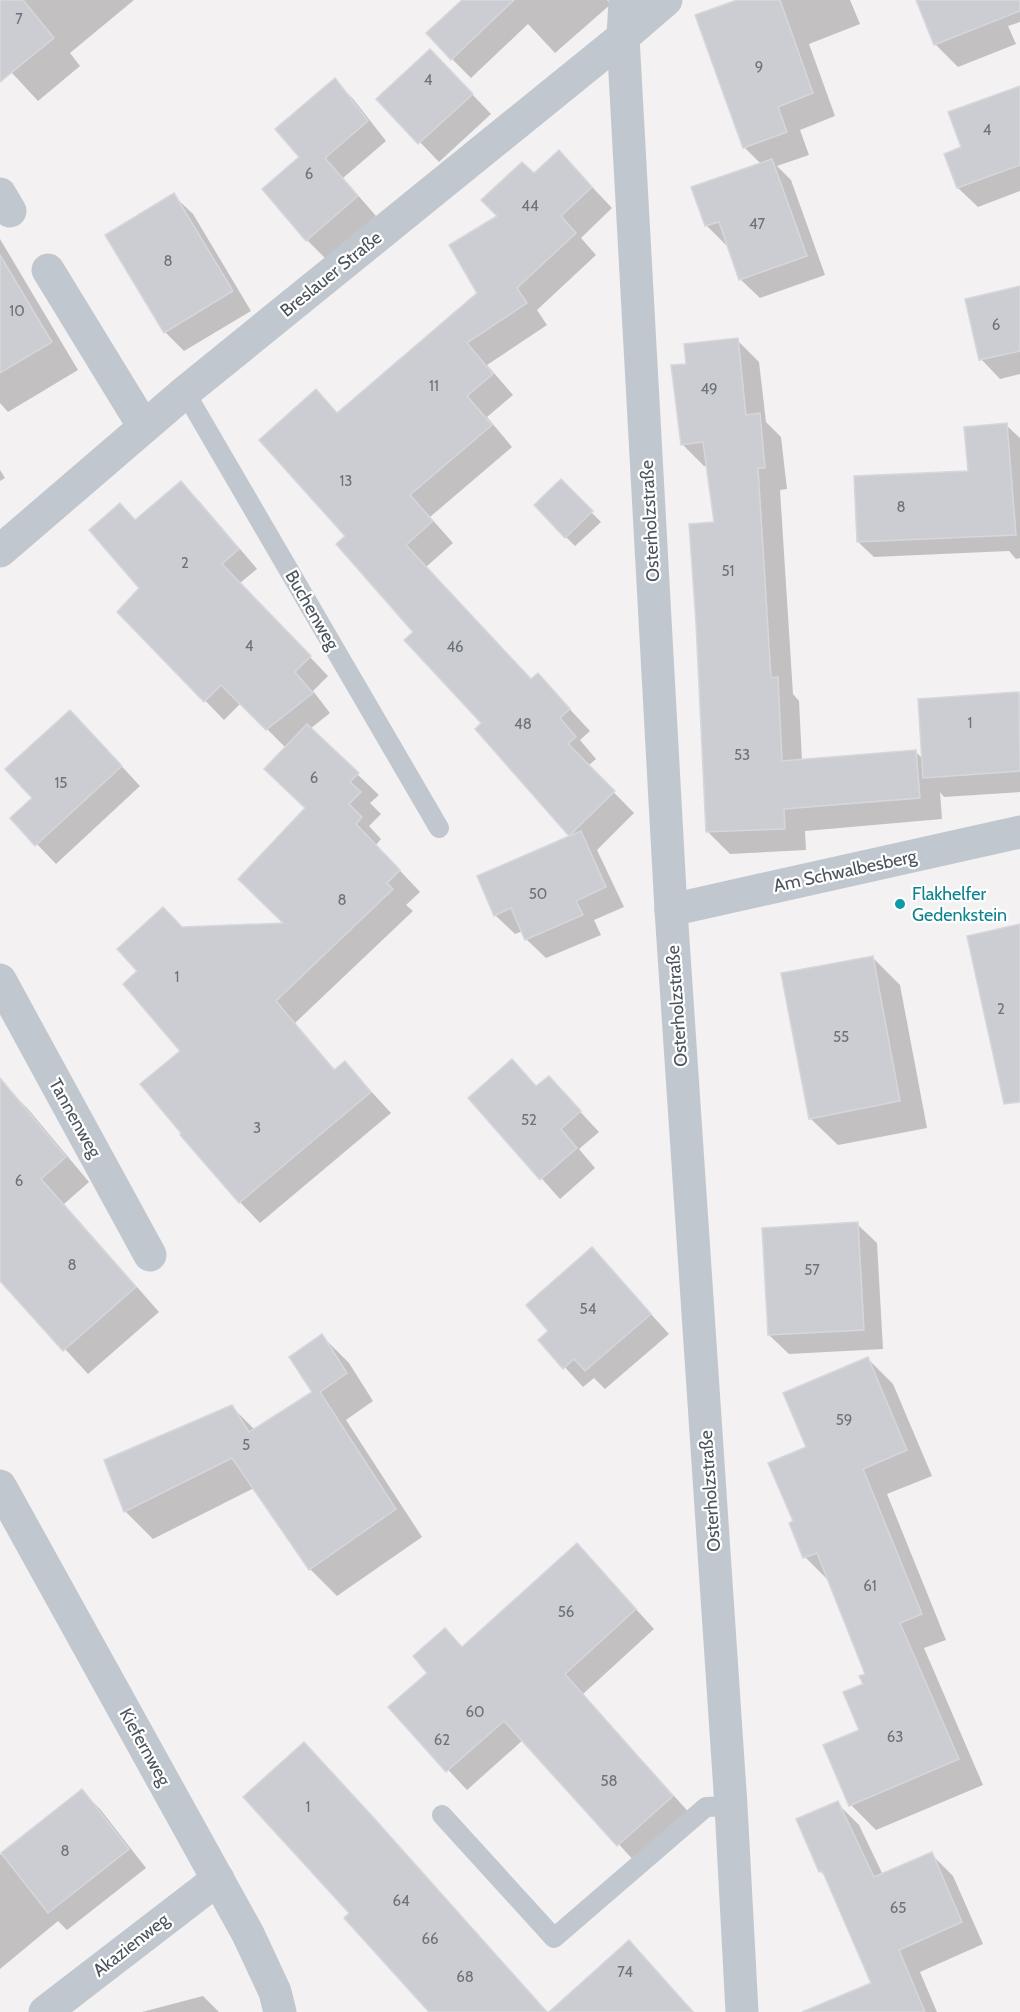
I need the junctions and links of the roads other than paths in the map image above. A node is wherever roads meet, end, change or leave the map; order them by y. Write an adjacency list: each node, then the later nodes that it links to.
1 (625, 0): 3 (street, Osterholzstraße)
2 (666, 0): 3 (street, Breslauer Straße)
3 (623, 37): 5 (street, Breslauer Straße); 10 (street, Osterholzstraße)
4 (48, 270): 6 (street)
5 (185, 392): 6 (street, Breslauer Straße); 8 (lane, Buchenweg)
6 (144, 427): 7 (street, Breslauer Straße)
7 (0, 552)
8 (439, 828)
9 (1020, 832): 10 (street, Am Schwalbesberg)
10 (671, 910): 14 (street, Osterholzstraße)
11 (0, 980): 12 (street, Tannenweg)
12 (150, 1255)
13 (0, 1486): 16 (street, Kiefernweg)
14 (731, 1806): 15 (lane); 19 (street, Osterholzstraße)
15 (442, 1815)
16 (218, 1879): 17 (street, Akazienweg); 18 (street, Kiefernweg)
17 (45, 2012)
18 (280, 2012)
19 (742, 2012)

